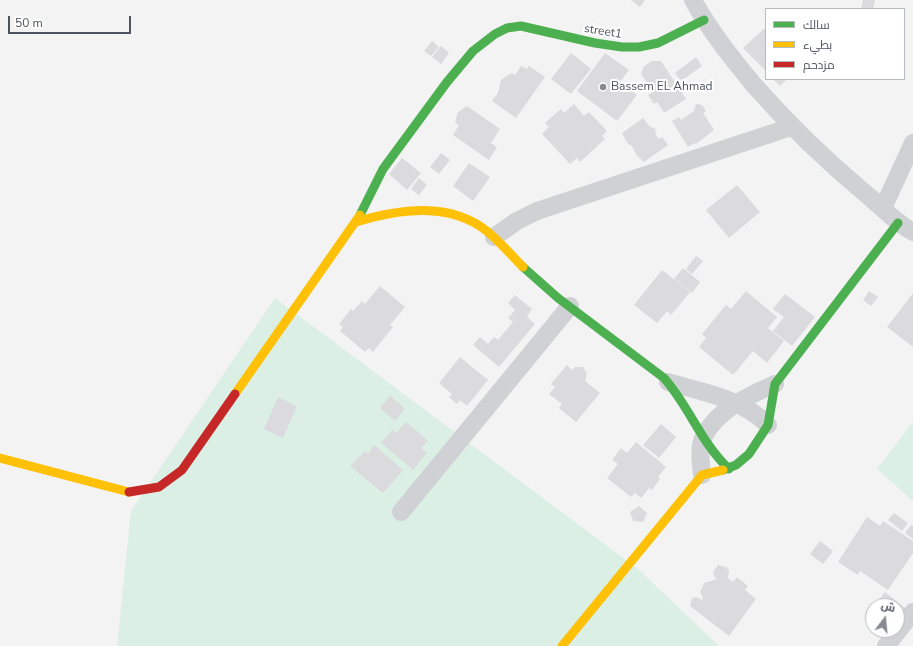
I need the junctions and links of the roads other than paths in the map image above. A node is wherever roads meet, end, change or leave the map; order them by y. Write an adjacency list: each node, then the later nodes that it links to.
1 (693, 0): 2 (street)
2 (704, 20): 3 (street); 6 (street, street1)
3 (791, 127): 5 (street); 9 (street)
4 (913, 143): 5 (street)
5 (883, 208): 7 (street)
6 (356, 222): 9 (street); 16 (street, street1)
7 (898, 223): 8 (street); 12 (street)
8 (913, 232)
9 (494, 237): 10 (street)
10 (570, 306): 11 (street); 19 (street)
11 (668, 382): 13 (street); 15 (street)
12 (775, 384): 13 (street); 14 (street)
13 (736, 403): 14 (street); 15 (street)
14 (768, 425): 17 (street)
15 (704, 436): 17 (street); 18 (street)
16 (0, 458)
17 (729, 469): 18 (street)
18 (702, 475): 21 (street)
19 (401, 512)
20 (913, 612): 22 (street)
21 (562, 646)
22 (886, 646)

